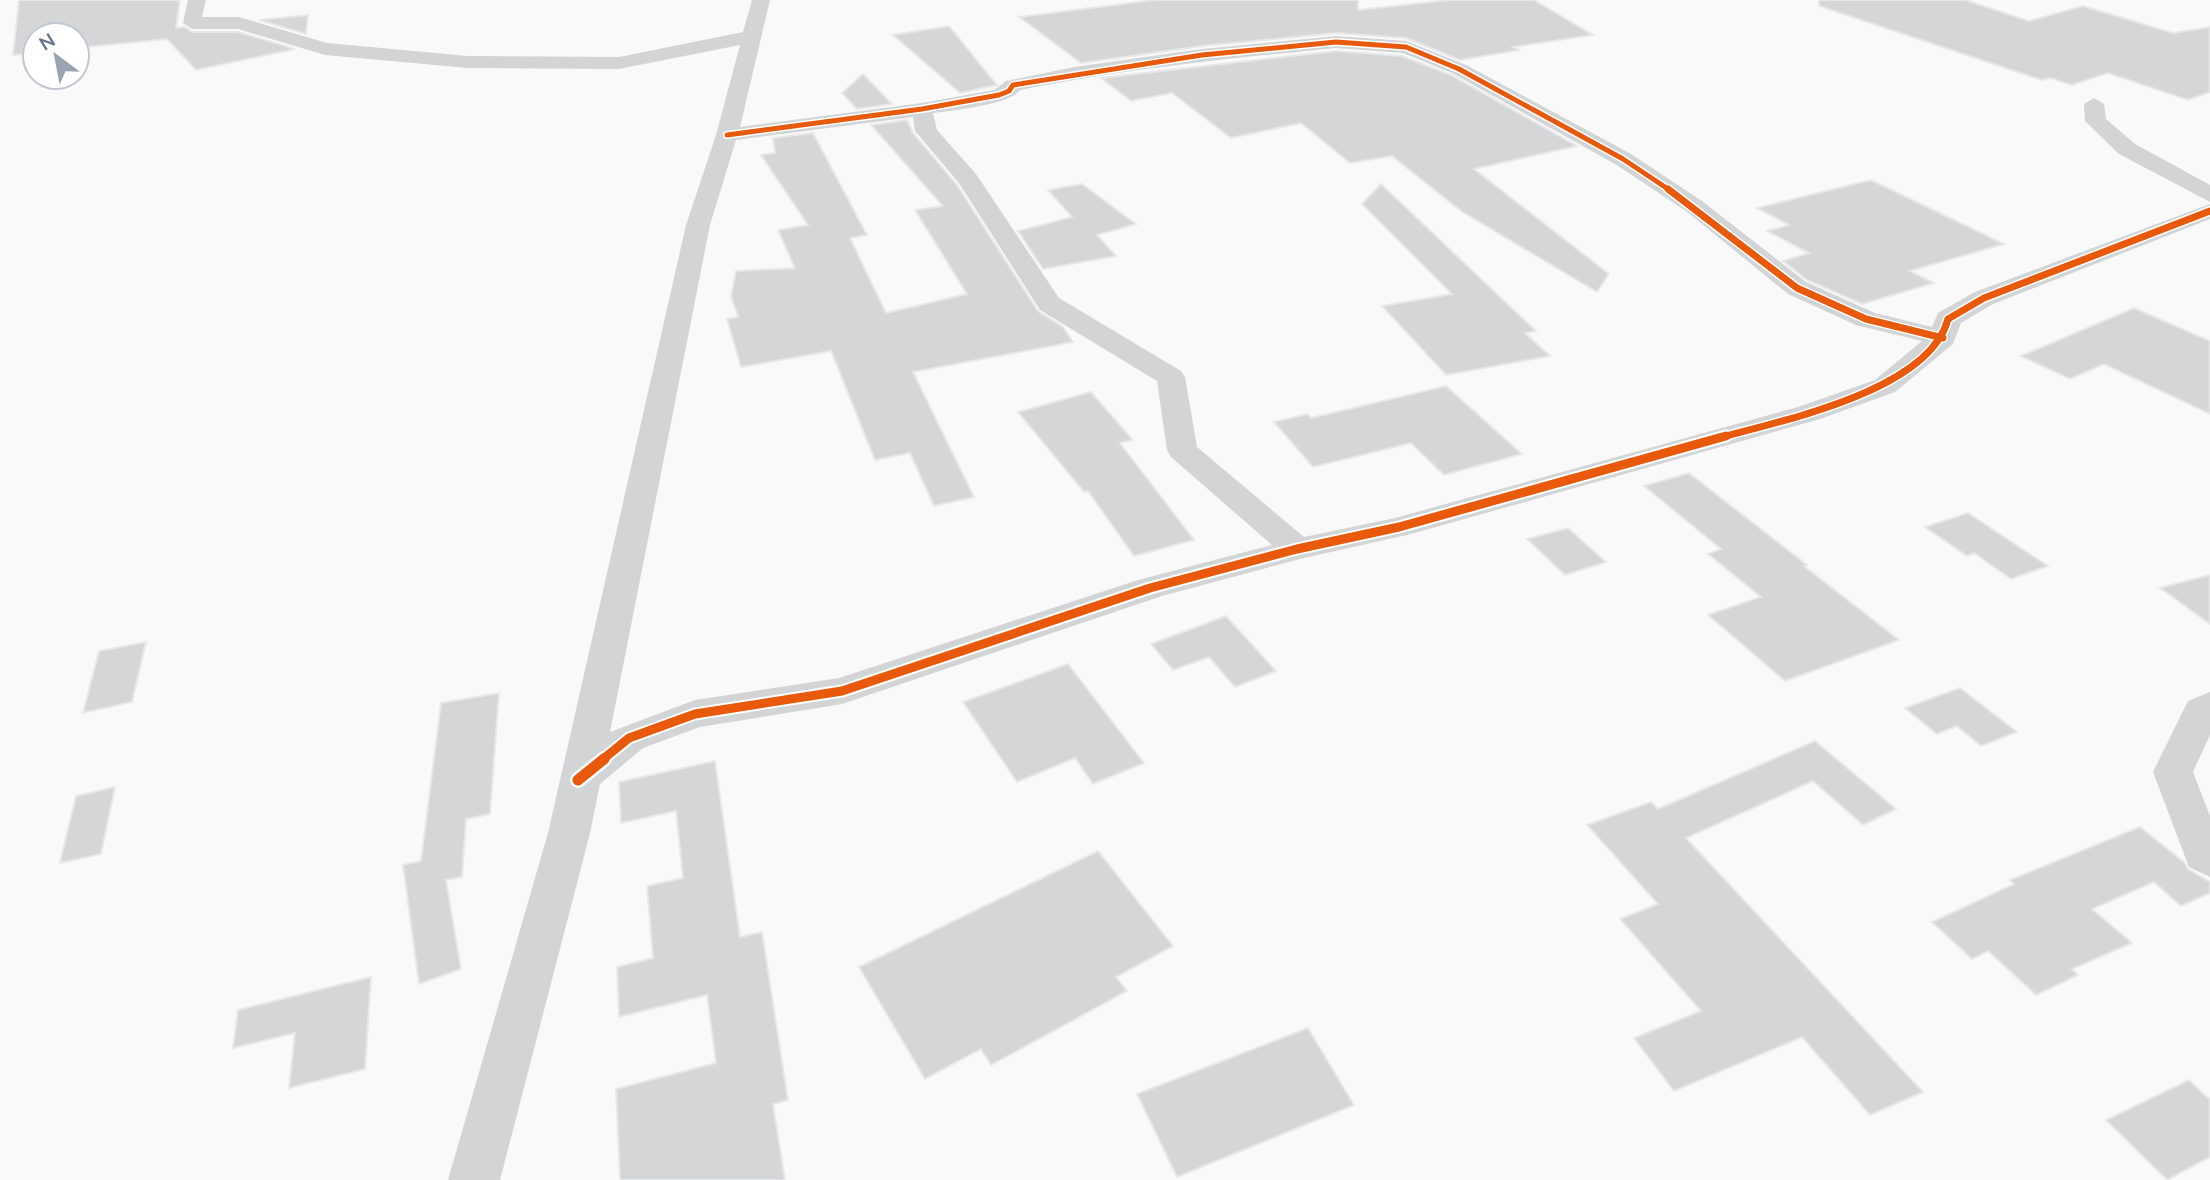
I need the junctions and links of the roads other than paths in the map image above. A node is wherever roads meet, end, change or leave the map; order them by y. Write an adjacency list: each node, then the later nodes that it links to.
1 (197, 0): 3 (street)
2 (761, 0): 3 (street)
3 (749, 37): 6 (street)
4 (2094, 104): 7 (street)
5 (922, 109): 6 (street); 9 (street); 10 (street)
6 (727, 135): 12 (street)
7 (2210, 195)
8 (2210, 211): 9 (street)
9 (1943, 338): 10 (street)
10 (1297, 549): 12 (street)
11 (2210, 705): 13 (street)
12 (578, 780): 14 (street)
13 (2210, 860)
14 (474, 1180)

